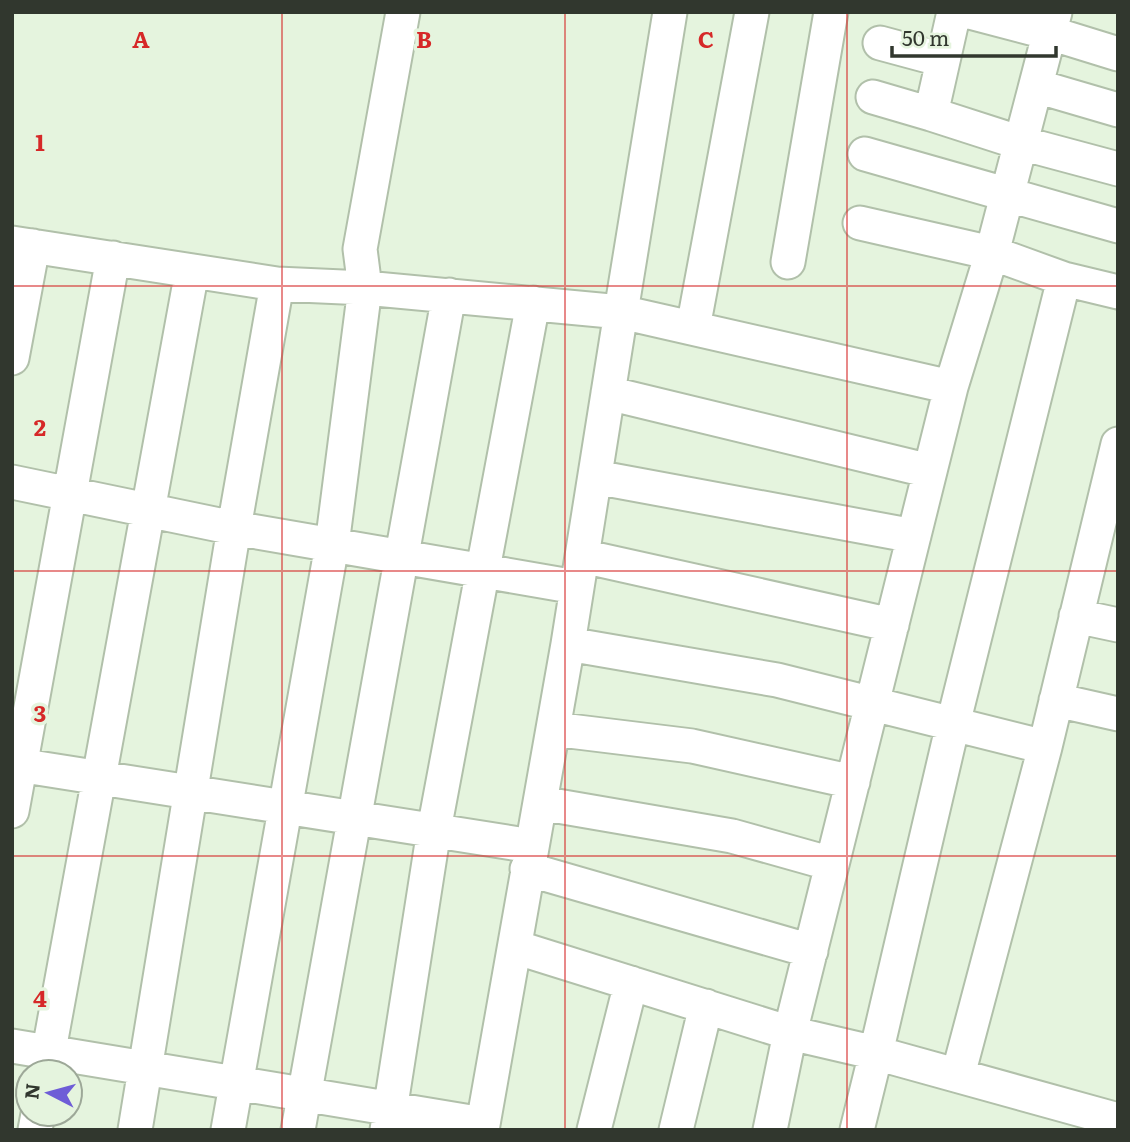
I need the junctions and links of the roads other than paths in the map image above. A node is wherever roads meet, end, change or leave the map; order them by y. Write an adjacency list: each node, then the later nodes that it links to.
1 (404, 12): 28 (street)
2 (670, 12): 32 (street)
3 (752, 12): 33 (street)
4 (831, 12): 24 (street)
5 (954, 12): 10 (street)
6 (970, 12): 7 (street)
7 (1053, 22): 9 (street); 11 (street)
8 (880, 43): 10 (street)
9 (1118, 54)
10 (943, 60): 14 (street)
11 (1036, 86): 13 (street); 15 (street)
12 (873, 97): 14 (street)
13 (1118, 110)
14 (931, 114): 15 (street)
15 (1021, 143): 17 (street); 18 (street)
16 (866, 154): 18 (street)
17 (1118, 169)
18 (1007, 194): 20 (street); 22 (street)
19 (860, 223): 22 (street)
20 (1118, 226)
21 (22, 244): 23 (street); 34 (street)
22 (992, 253): 26 (street); 35 (street)
23 (113, 258): 25 (street); 41 (street)
24 (789, 262)
25 (192, 271): 27 (street); 42 (street)
26 (1065, 279): 29 (street); 57 (street)
27 (277, 284): 28 (street); 43 (street)
28 (365, 288): 30 (street); 46 (street)
29 (1118, 292)
30 (449, 295): 31 (street); 47 (street)
31 (533, 303): 32 (street); 48 (street)
32 (621, 312): 33 (street); 36 (street)
33 (693, 328): 35 (street)
34 (12, 358)
35 (951, 387): 38 (street)
36 (608, 393): 38 (street); 39 (street)
37 (1117, 450): 45 (street)
38 (930, 471): 44 (street)
39 (595, 477): 44 (street); 49 (street)
40 (12, 482): 41 (street)
41 (70, 493): 42 (street); 60 (street)
42 (149, 509): 43 (street); 61 (street)
43 (234, 528): 46 (street); 63 (street)
44 (914, 536): 51 (street)
45 (1106, 540): 50 (street)
46 (332, 545): 47 (street); 65 (street)
47 (402, 556): 48 (street); 67 (street)
48 (484, 571): 49 (street); 68 (street)
49 (579, 572): 51 (street); 53 (street)
50 (1076, 617): 52 (street); 54 (street)
51 (892, 625): 55 (street)
52 (1118, 625)
53 (568, 645): 55 (street); 58 (street)
54 (1056, 700): 56 (street); 59 (street)
55 (872, 705): 57 (street); 62 (street)
56 (1118, 714)
57 (953, 724): 59 (street); 77 (street)
58 (553, 729): 62 (street); 64 (street)
59 (1045, 747): 82 (street)
60 (16, 765): 61 (street); 66 (street)
61 (100, 779): 63 (street); 79 (street)
62 (853, 782): 70 (street)
63 (189, 793): 65 (street); 81 (street)
64 (540, 803): 69 (street); 70 (street)
65 (286, 807): 67 (street); 83 (street)
66 (12, 811)
67 (355, 819): 68 (street); 84 (street)
68 (434, 830): 69 (street); 85 (street)
69 (529, 857): 71 (street); 72 (street)
70 (832, 864): 72 (street)
71 (515, 947): 73 (street); 87 (street)
72 (811, 951): 75 (street)
73 (631, 983): 74 (street); 91 (street)
74 (706, 1006): 75 (street); 92 (street)
75 (790, 1033): 77 (street); 93 (street)
76 (12, 1046): 78 (street)
77 (876, 1053): 82 (street); 94 (street)
78 (38, 1058)
79 (48, 1058)
80 (84, 1064): 81 (street)
81 (145, 1068): 83 (street); 88 (street)
82 (958, 1075): 86 (street)
83 (237, 1083): 84 (street); 89 (street)
84 (304, 1094): 85 (street); 90 (street)
85 (389, 1119): 87 (street)
86 (1118, 1119)
87 (482, 1127)
88 (135, 1130)
89 (228, 1130)
90 (298, 1130)
91 (594, 1130)
92 (676, 1130)
93 (770, 1130)
94 (857, 1130)

